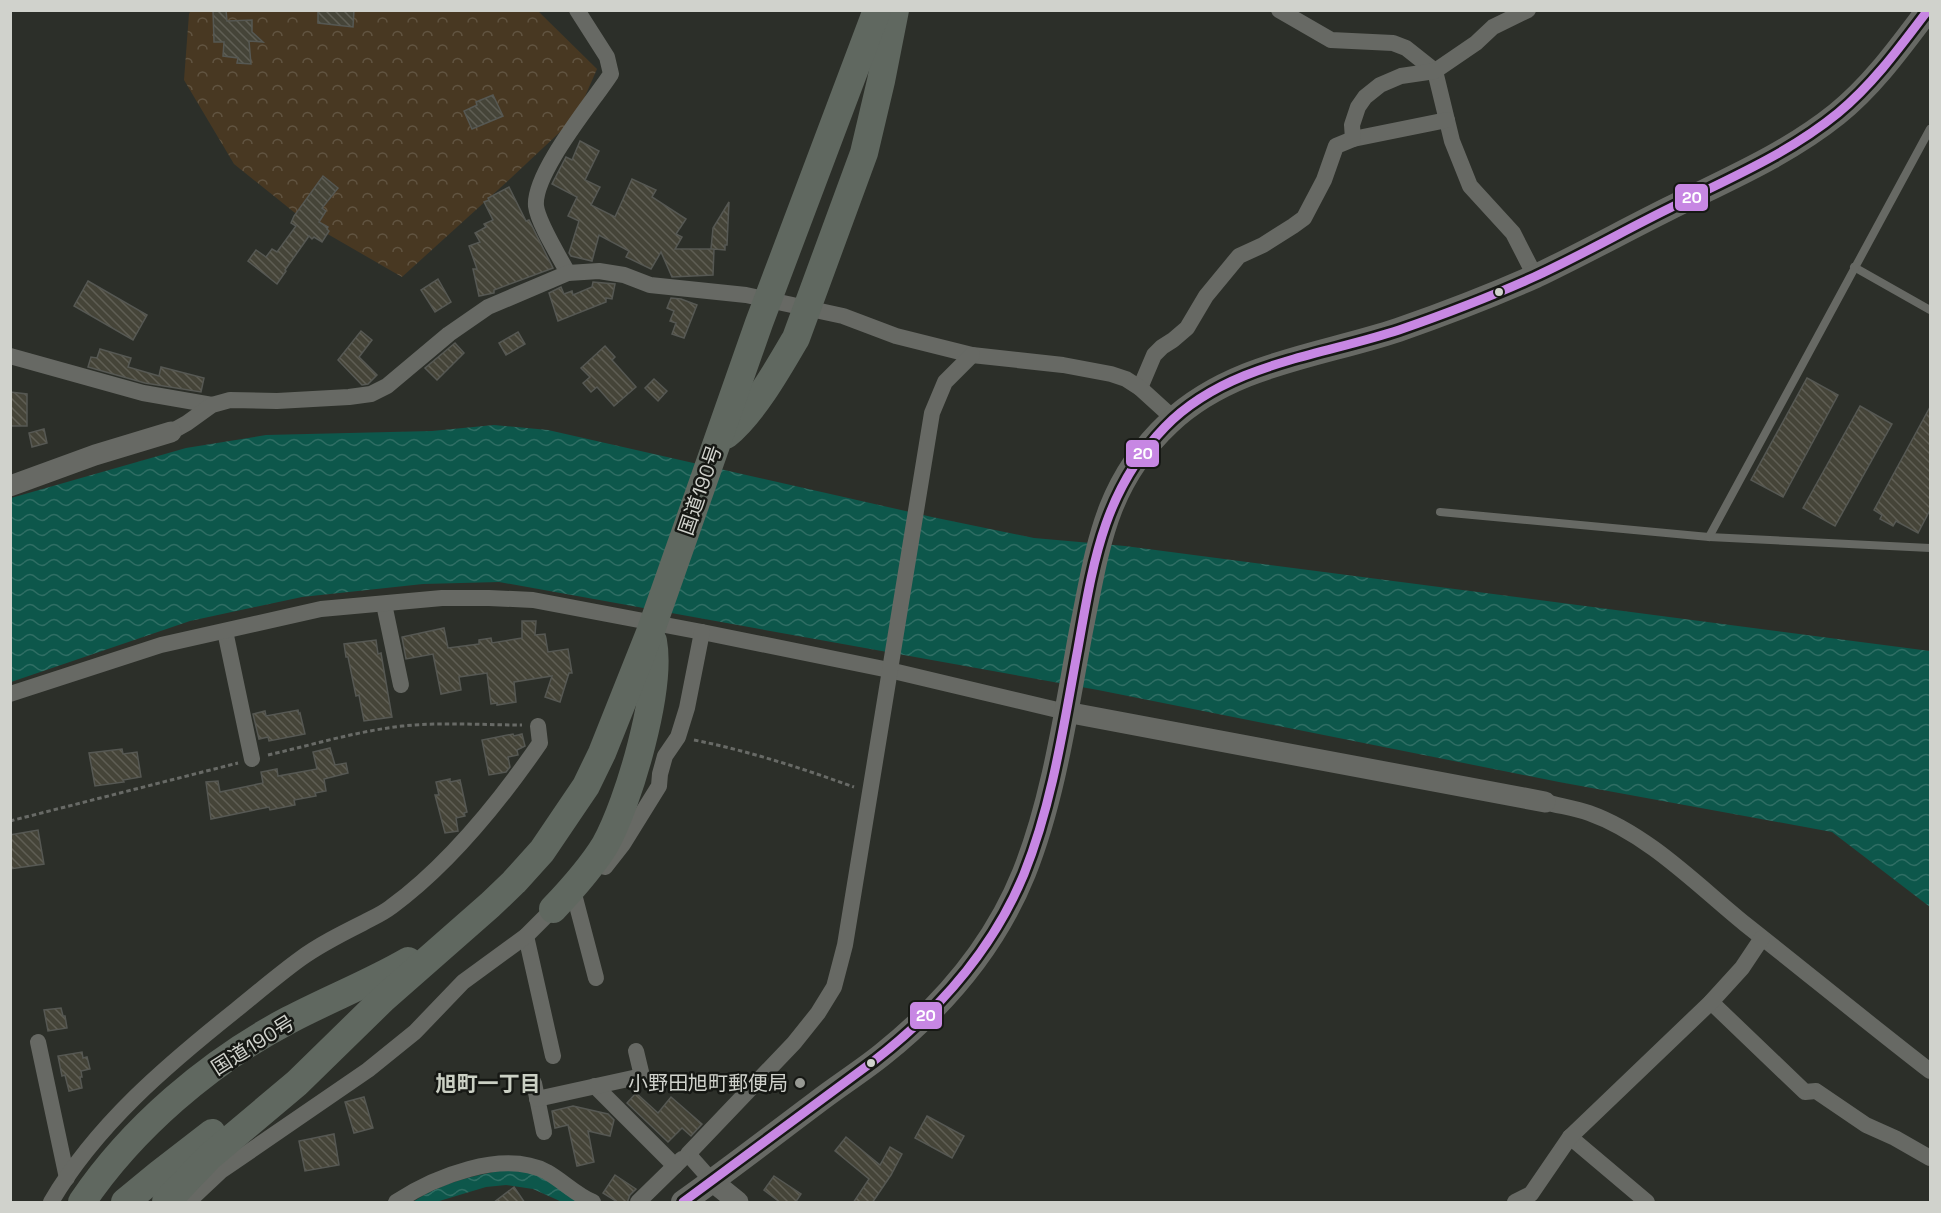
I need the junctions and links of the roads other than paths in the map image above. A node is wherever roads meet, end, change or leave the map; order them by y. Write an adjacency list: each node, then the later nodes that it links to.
1 (577, 10): 12 (street)
2 (877, 10): 22 (highway, 国道190号)
3 (895, 10): 14 (highway)
4 (1278, 10): 7 (street)
5 (1528, 10): 7 (street)
6 (1928, 10): 13 (main road)
7 (1435, 70): 8 (street); 10 (street)
8 (1447, 120): 10 (street); 13 (street)
9 (1930, 129): 11 (lane)
10 (1353, 139): 18 (street)
11 (1854, 267): 15 (lane); 25 (lane)
12 (568, 273): 14 (street); 19 (street)
13 (1535, 276): 20 (main road)
14 (808, 307): 16 (street); 22 (highway)
15 (1930, 310)
16 (972, 355): 18 (street); 31 (street)
17 (10, 356): 19 (street)
18 (1140, 388): 20 (street)
19 (212, 405): 21 (street)
20 (1173, 418): 34 (main road)
21 (171, 432): 23 (street)
22 (717, 441): 28 (highway, 国道190号)
23 (10, 486)
24 (1440, 512): 25 (lane)
25 (1708, 537): 26 (lane)
26 (1930, 548)
27 (384, 604): 29 (street); 30 (street); 32 (street)
28 (651, 630): 38 (highway); 39 (highway, 国道190号)
29 (225, 631): 33 (street); 36 (street)
30 (702, 632): 31 (street); 38 (street)
31 (891, 663): 34 (street); 52 (street)
32 (401, 685)
33 (10, 694)
34 (1067, 704): 37 (street); 56 (main road)
35 (538, 726): 55 (street)
36 (252, 759)
37 (1545, 802): 41 (street)
38 (564, 904): 40 (street); 42 (street)
39 (459, 932): 43 (highway, 国道190号); 58 (highway, 国道190号)
40 (526, 936): 47 (street); 61 (street)
41 (1762, 938): 44 (street); 48 (street)
42 (596, 978)
43 (383, 999): 59 (highway); 60 (highway, 国道190号)
44 (1711, 1002): 51 (street); 53 (street)
45 (38, 1042): 55 (street)
46 (636, 1051): 49 (street)
47 (553, 1056)
48 (1930, 1071)
49 (595, 1086): 50 (street); 54 (street)
50 (544, 1132)
51 (1570, 1137): 67 (street); 68 (street)
52 (688, 1154): 54 (street); 56 (street)
53 (1930, 1158)
54 (675, 1166): 64 (street)
55 (67, 1178): 57 (street)
56 (712, 1181): 65 (main road); 66 (street)
57 (51, 1203)
58 (82, 1203)
59 (125, 1203)
60 (166, 1203)
61 (188, 1203)
62 (396, 1203): 63 (street)
63 (593, 1203)
64 (638, 1203)
65 (683, 1203)
66 (738, 1203)
67 (1515, 1203)
68 (1647, 1203)

